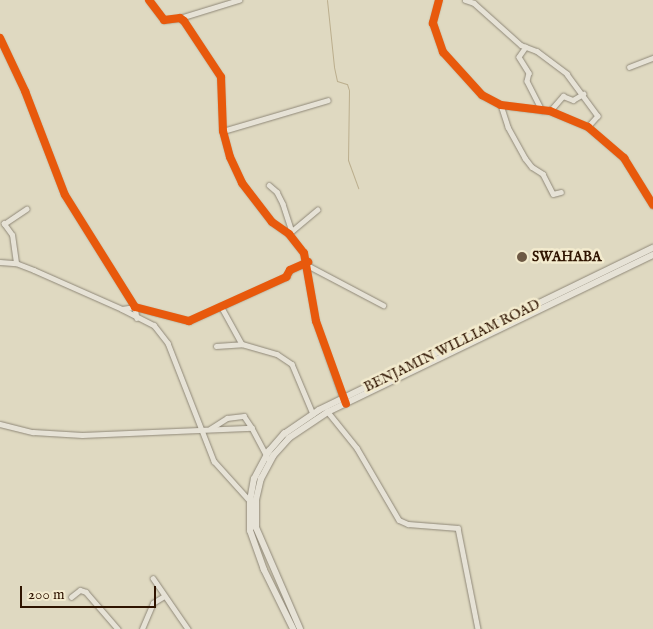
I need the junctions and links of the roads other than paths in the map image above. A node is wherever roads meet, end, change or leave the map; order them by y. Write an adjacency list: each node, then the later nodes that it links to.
1 (149, 0): 5 (street)
2 (239, 0): 5 (street)
3 (439, 0): 12 (street)
4 (466, 0): 7 (street)
5 (180, 18): 16 (street)
6 (0, 38): 30 (street)
7 (526, 47): 10 (street); 13 (street)
8 (653, 58): 9 (street)
9 (629, 67)
10 (583, 94): 14 (street); 15 (street)
11 (328, 100): 16 (street)
12 (501, 105): 13 (street); 18 (street)
13 (542, 110): 14 (street)
14 (550, 111): 15 (street)
15 (588, 127): 19 (street)
16 (223, 132): 22 (street)
17 (268, 185): 22 (street)
18 (561, 192)
19 (653, 205)
20 (26, 209): 26 (street)
21 (317, 210): 22 (street)
22 (291, 232): 27 (street)
23 (653, 246): 36 (main road, BENJAMIN WILLIAM ROAD)
24 (653, 255): 36 (main road, BENJAMIN WILLIAM ROAD)
25 (0, 262): 26 (street)
26 (16, 263): 31 (street)
27 (308, 264): 28 (street); 29 (street); 36 (street)
28 (382, 305)
29 (221, 306): 30 (street); 34 (street)
30 (133, 307): 31 (street); 32 (street); 33 (street)
31 (122, 310): 32 (street)
32 (131, 315): 33 (street)
33 (137, 318): 42 (street)
34 (242, 344): 35 (street); 38 (street)
35 (216, 346)
36 (344, 401): 37 (main road, BENJAMIN WILLIAM ROAD); 38 (main road, BENJAMIN WILLIAM ROAD)
37 (328, 412): 43 (main road, BENJAMIN WILLIAM ROAD); 53 (street)
38 (313, 414): 43 (main road, BENJAMIN WILLIAM ROAD)
39 (0, 424): 42 (street)
40 (252, 428): 41 (street); 41 (street); 43 (street)
41 (210, 429): 42 (street)
42 (204, 431): 44 (street)
43 (268, 458): 44 (main road, BENJAMIN WILLIAM ROAD); 52 (main road, BENJAMIN WILLIAM ROAD)
44 (250, 501): 51 (main road, BENJAMIN WILLIAM ROAD)
45 (153, 578): 46 (street)
46 (164, 596): 49 (street); 50 (street)
47 (71, 597): 48 (street)
48 (118, 629)
49 (142, 629)
50 (188, 629)
51 (293, 629)
52 (300, 629)
53 (478, 629)

